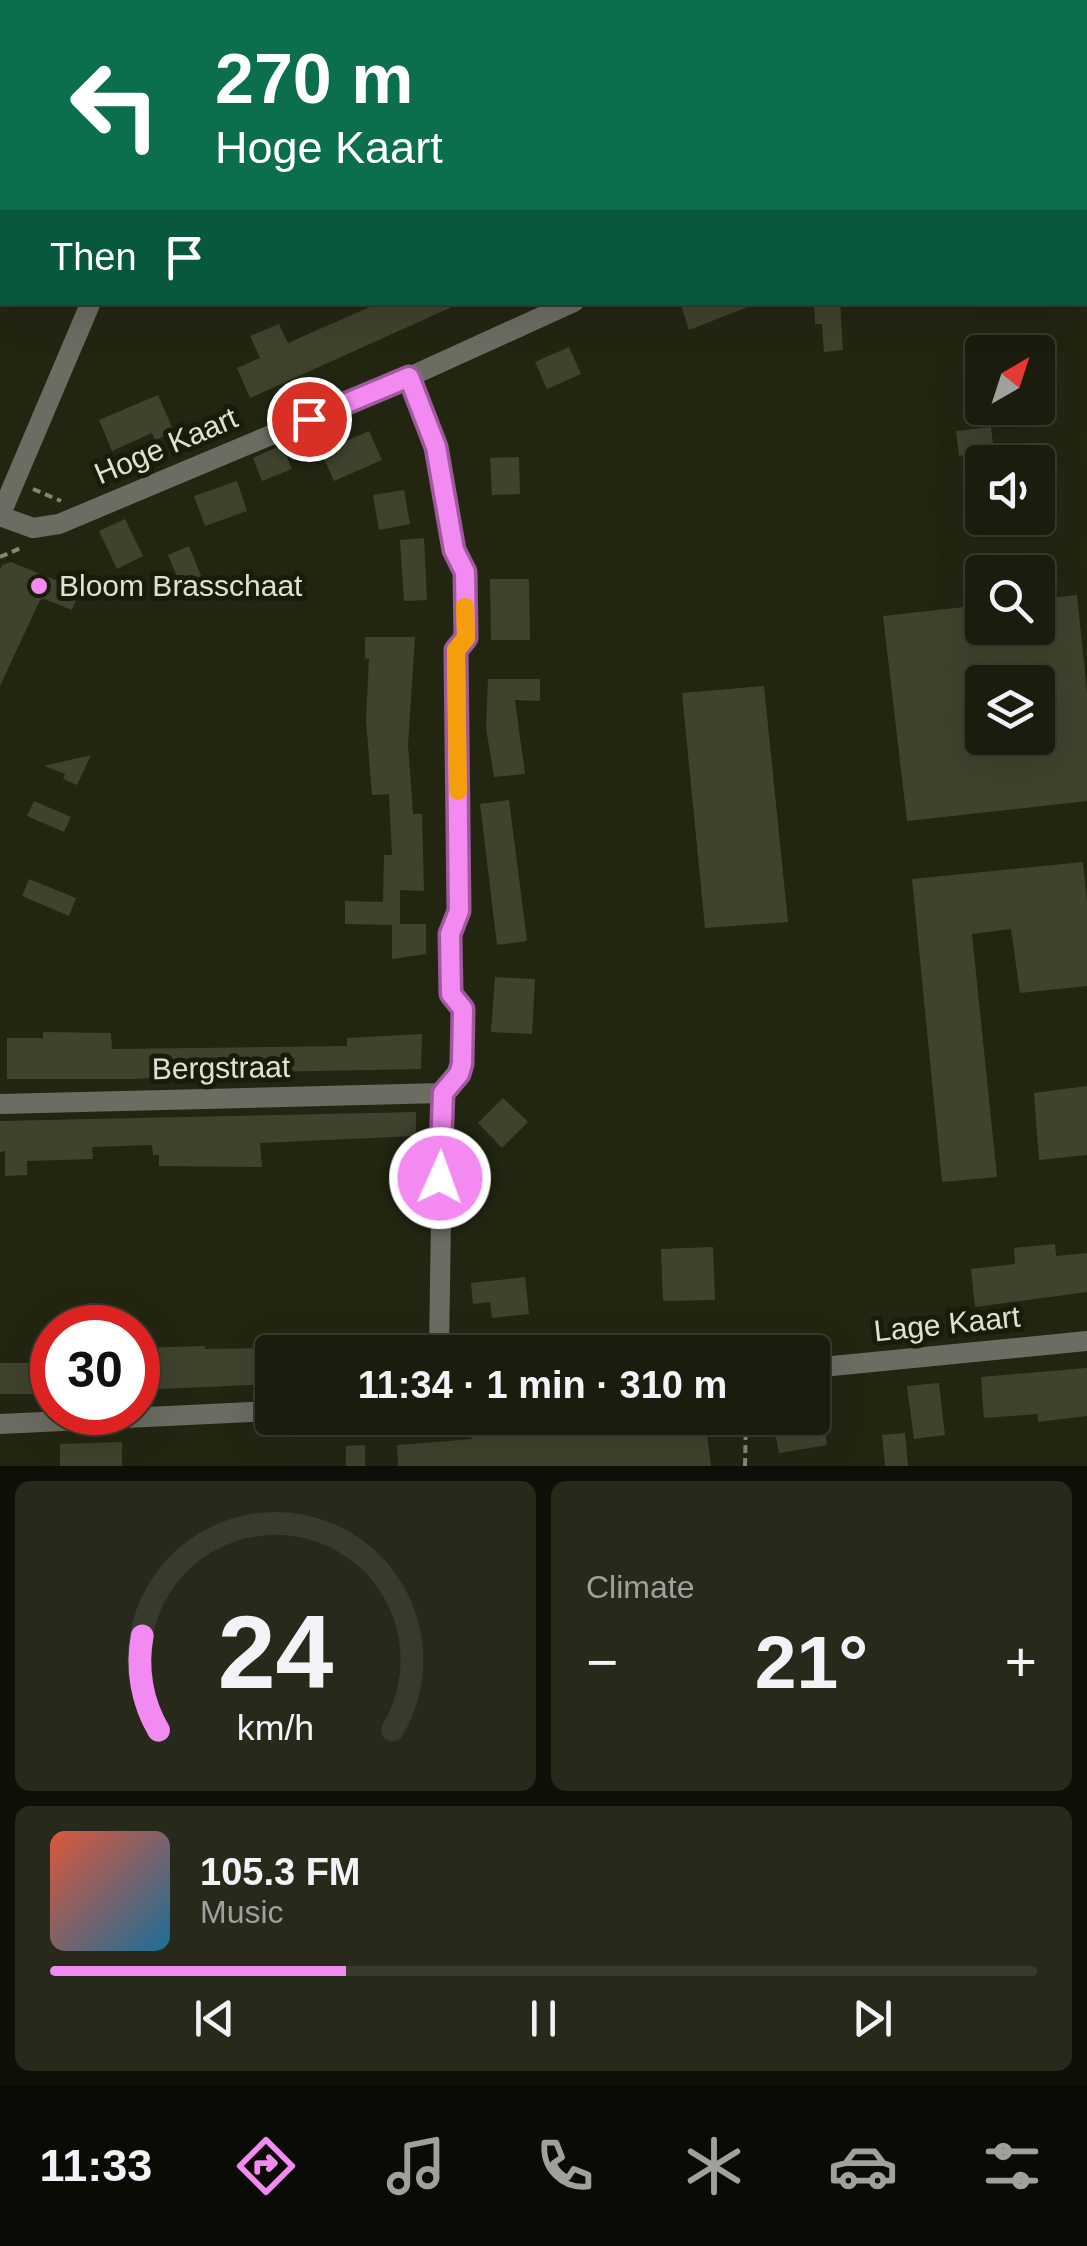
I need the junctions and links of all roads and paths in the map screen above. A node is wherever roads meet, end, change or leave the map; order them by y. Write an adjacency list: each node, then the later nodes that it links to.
1 (90, 305): 4 (street)
2 (567, 305): 3 (street, Hoge Kaart)
3 (409, 377): 4 (street, Hoge Kaart); 5 (street)
4 (0, 516)
5 (443, 1093): 6 (street, Bergstraat); 7 (street)
6 (0, 1104)
7 (440, 1178)
8 (441, 1216): 9 (street)
9 (440, 1335)
10 (1087, 1341): 11 (street, Lage Kaart)
11 (830, 1366)
12 (255, 1413): 13 (street)
13 (0, 1424)
14 (746, 1435): 15 (path)
15 (745, 1466)

